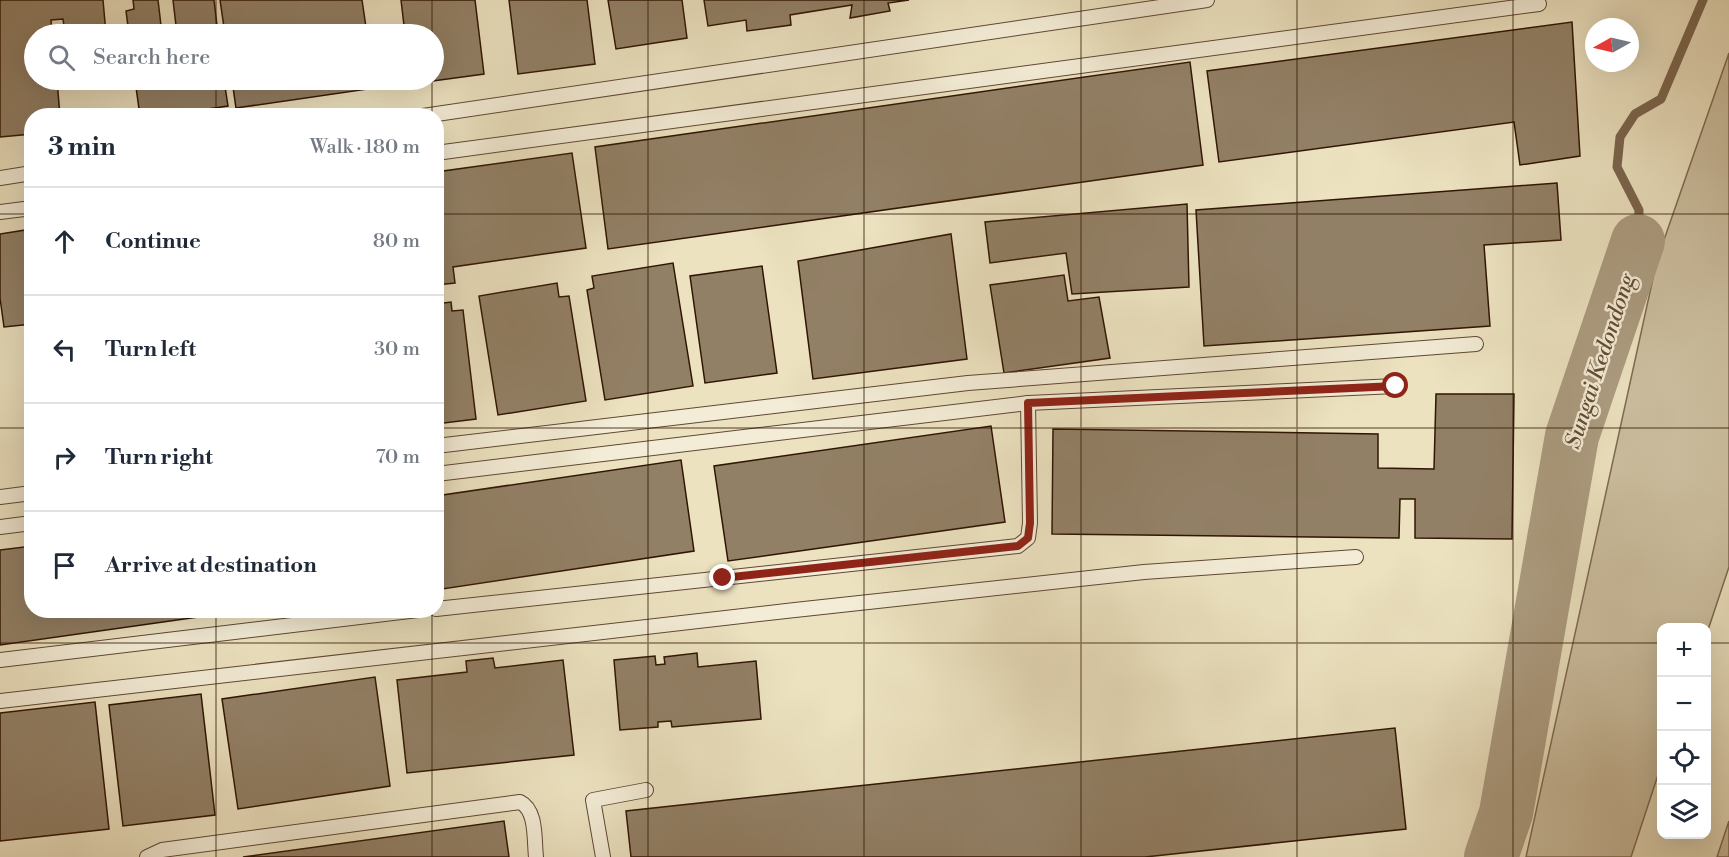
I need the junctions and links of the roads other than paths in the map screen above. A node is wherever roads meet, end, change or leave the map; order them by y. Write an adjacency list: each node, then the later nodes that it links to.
1 (1207, 0): 3 (lane)
2 (1539, 4): 4 (lane)
3 (444, 113)
4 (444, 152)
5 (24, 174): 6 (lane)
6 (0, 178)
7 (24, 209): 8 (lane)
8 (0, 212)
9 (1476, 344): 12 (lane)
10 (1396, 386): 11 (lane)
11 (1028, 403): 13 (lane); 19 (lane)
12 (444, 445)
13 (444, 473)
14 (24, 494): 15 (lane)
15 (0, 497)
16 (24, 524): 17 (lane)
17 (0, 527)
18 (1356, 557): 22 (lane)
19 (444, 608)
20 (324, 618): 21 (lane)
21 (0, 660)
22 (0, 701)
23 (646, 790): 26 (lane)
24 (147, 857): 25 (lane)
25 (536, 857)
26 (603, 857)

